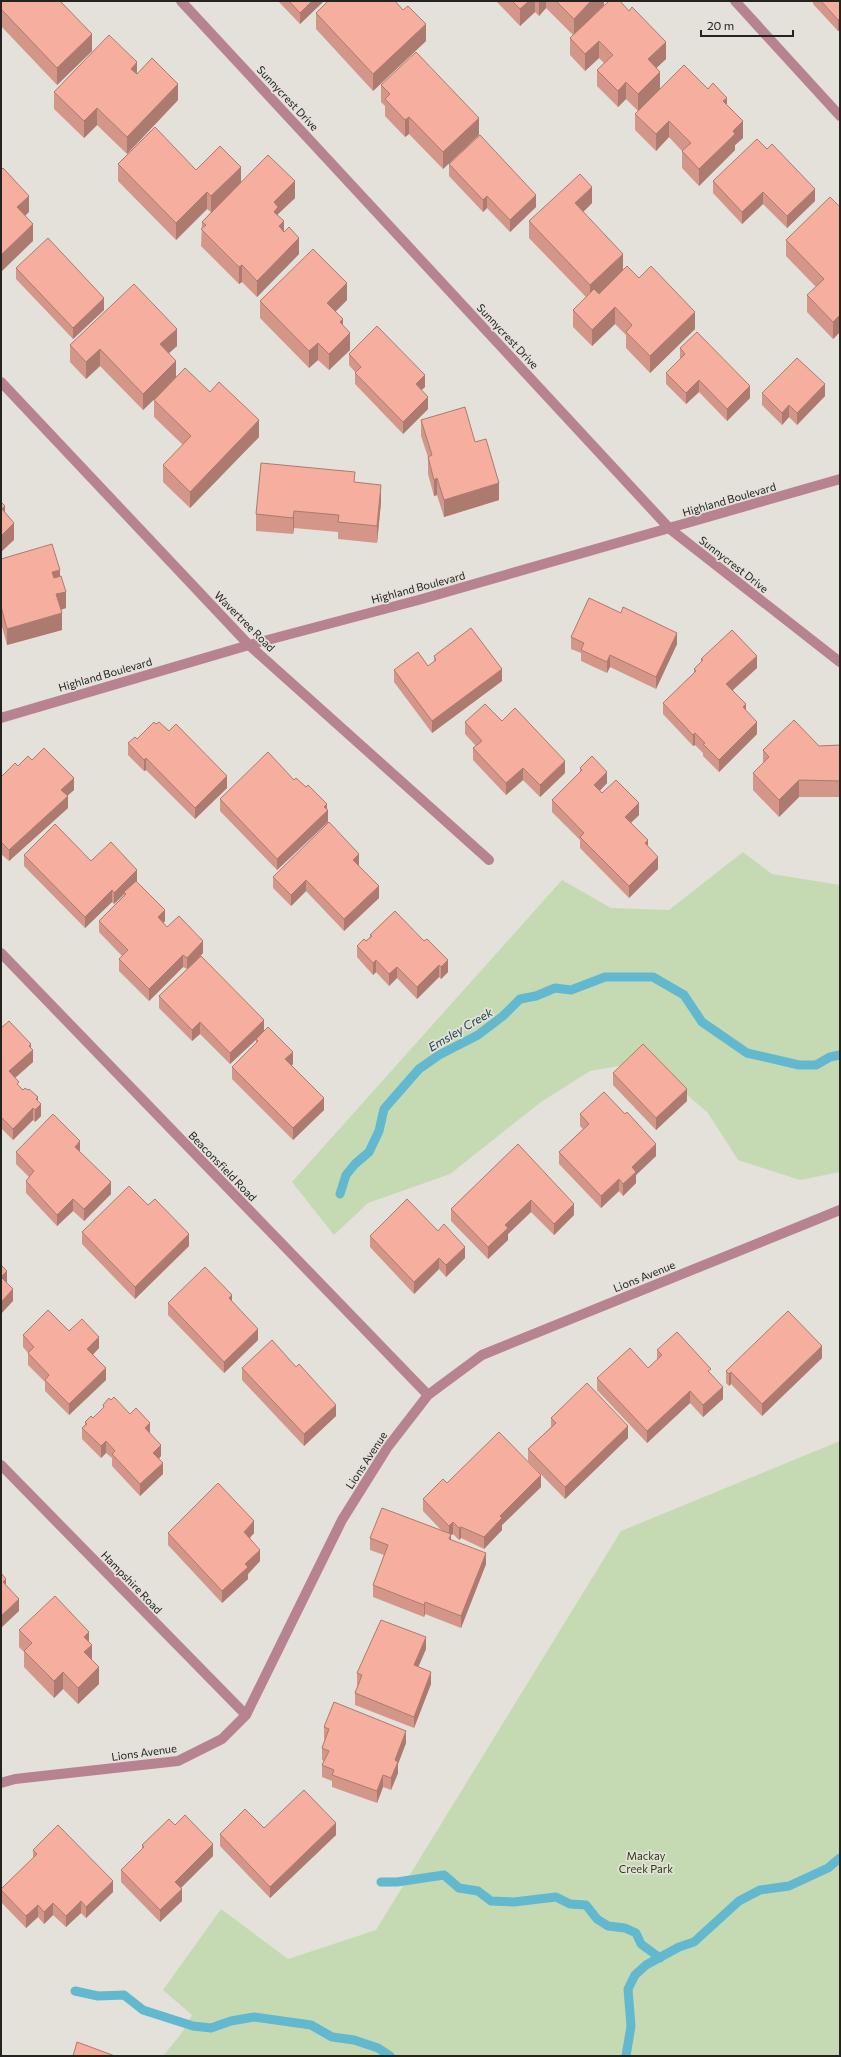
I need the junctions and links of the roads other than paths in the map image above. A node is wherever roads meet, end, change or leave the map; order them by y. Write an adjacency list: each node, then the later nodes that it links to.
1 (181, 1): 6 (street, Sunnycrest Drive)
2 (735, 1): 3 (street)
3 (840, 116)
4 (1, 382): 7 (street, Wavertree Road)
5 (840, 479): 6 (street, Highland Boulevard)
6 (670, 529): 7 (street, Highland Boulevard); 8 (street, Sunnycrest Drive)
7 (249, 645): 9 (street, Highland Boulevard); 10 (street, Wavertree Road)
8 (840, 662)
9 (1, 718)
10 (489, 860)
11 (1, 954): 13 (street, Beaconsfield Road)
12 (840, 1210): 13 (street, Lions Avenue)
13 (428, 1395): 15 (street, Lions Avenue)
14 (1, 1465): 15 (street, Hampshire Road)
15 (246, 1716): 16 (street, Lions Avenue)
16 (1, 1783)

